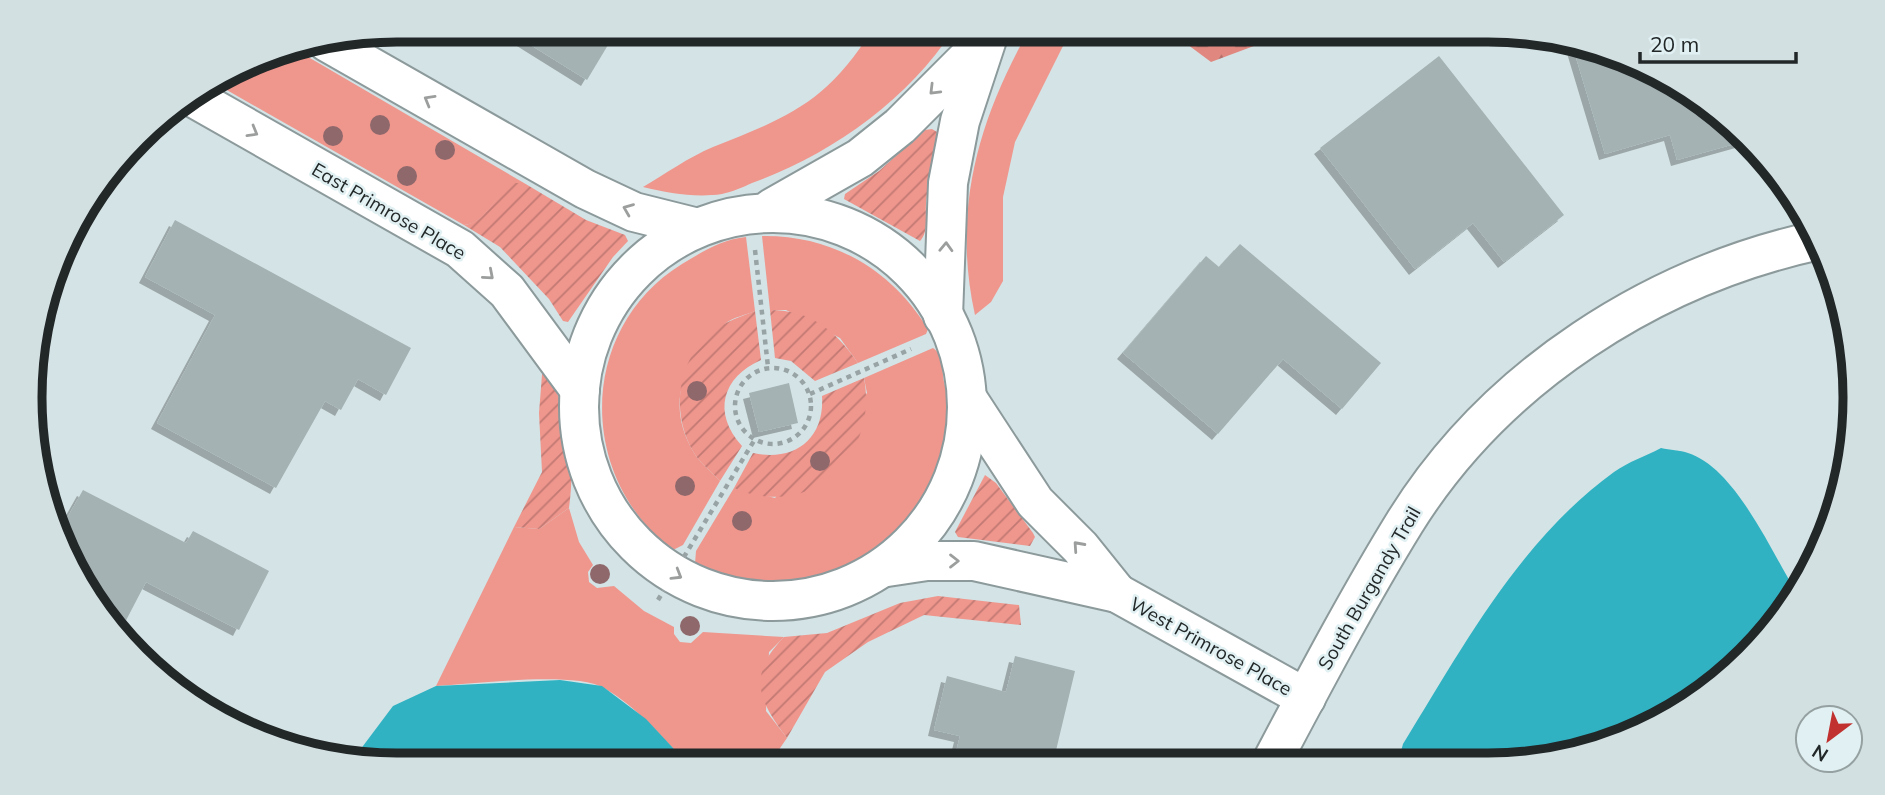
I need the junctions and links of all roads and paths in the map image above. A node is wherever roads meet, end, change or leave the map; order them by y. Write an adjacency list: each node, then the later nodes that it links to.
1 (981, 42): 5 (street, one-way to 5)
2 (985, 42): 8 (street, one-way to 2)
3 (338, 47): 6 (street, one-way to 3)
4 (201, 102): 10 (street, East Primrose Place, one-way to 10)
5 (761, 209): 6 (street); 8 (street); 9 (path)
6 (694, 227): 10 (street)
7 (1807, 243): 17 (street, South Burgandy Trail)
8 (932, 330): 11 (path); 12 (street)
9 (768, 367): 11 (path); 13 (path)
10 (580, 390): 15 (street)
11 (810, 394): 13 (path)
12 (967, 398): 14 (street); 16 (street, West Primrose Place, one-way to 12)
13 (755, 439): 15 (path)
14 (887, 567): 15 (street, one-way to 14); 16 (street, West Primrose Place, one-way to 16)
15 (666, 587)
16 (1117, 593): 17 (street, West Primrose Place)
17 (1306, 698): 18 (street, South Burgandy Trail)
18 (1276, 753)

